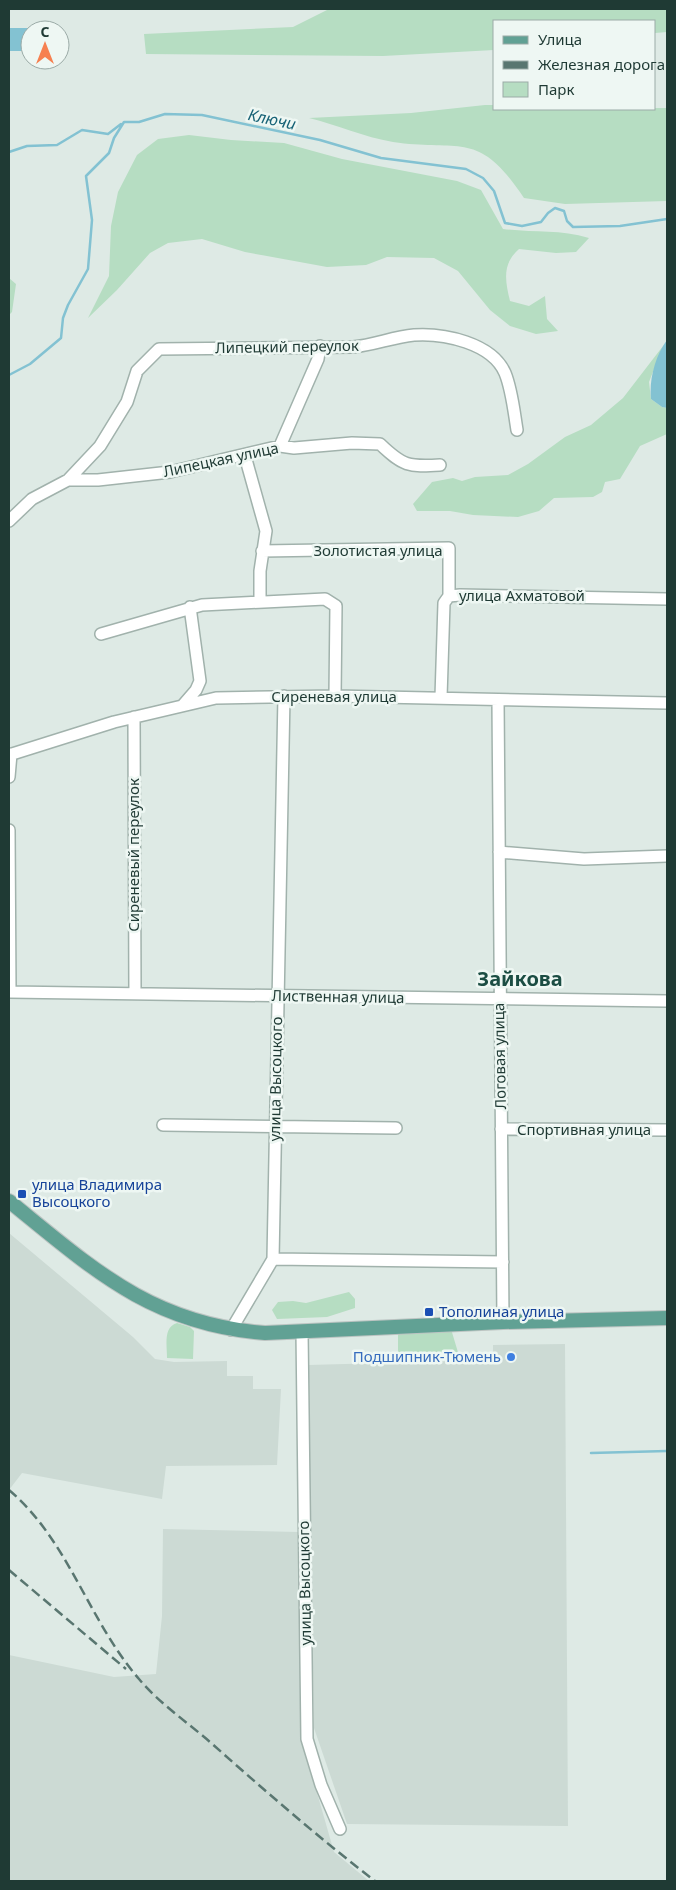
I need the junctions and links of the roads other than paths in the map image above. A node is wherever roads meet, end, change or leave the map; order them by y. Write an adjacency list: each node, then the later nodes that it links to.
1 (320, 346): 2 (street, Липецкий переулок); 3 (street); 6 (street, Липецкий переулок)
2 (517, 430)
3 (280, 446): 4 (street, Липецкая улица); 5 (street, Липецкая улица)
4 (245, 456): 6 (street, Липецкая улица); 8 (street)
5 (440, 464)
6 (68, 480): 7 (street, Липецкая улица)
7 (9, 520)
8 (262, 551): 9 (street, Золотистая улица); 11 (street)
9 (449, 596): 10 (street, улица Ахматовой); 16 (street, улица Ахматовой)
10 (667, 599)
11 (260, 601): 12 (street); 15 (street)
12 (190, 607): 13 (street); 19 (street)
13 (101, 634)
14 (284, 696): 15 (street, Сиреневая улица); 19 (street, Сиреневая улица); 28 (street, улица Высоцкого)
15 (335, 696): 16 (street, Сиреневая улица)
16 (441, 698): 17 (street, Сиреневая улица)
17 (498, 700): 18 (street, Сиреневая улица); 24 (street, Логовая улица)
18 (667, 703)
19 (183, 705): 20 (street, Сиреневая улица)
20 (134, 717): 21 (street, Сиреневая улица); 27 (street, Сиреневый переулок)
21 (10, 754): 22 (street)
22 (9, 777)
23 (9, 830): 26 (street)
24 (499, 852): 25 (street); 29 (street, Логовая улица)
25 (667, 856)
26 (9, 992): 27 (street, Лиственная улица)
27 (135, 994): 28 (street, Лиственная улица)
28 (278, 996): 29 (street, Лиственная улица); 32 (street, улица Высоцкого)
29 (499, 1000): 30 (street, Лиственная улица); 34 (street, Логовая улица)
30 (667, 1001)
31 (163, 1126): 32 (street)
32 (276, 1128): 33 (street); 37 (street, улица Высоцкого)
33 (396, 1128)
34 (501, 1129): 35 (street, Спортивная улица); 38 (street, Логовая улица)
35 (667, 1130)
36 (9, 1201): 41 (main road)
37 (273, 1260): 38 (street); 41 (street, улица Высоцкого)
38 (503, 1262): 40 (street, Логовая улица)
39 (667, 1318): 40 (main road)
40 (503, 1322): 42 (main road)
41 (231, 1330): 42 (main road)
42 (302, 1331): 43 (street, улица Высоцкого)
43 (340, 1830)

